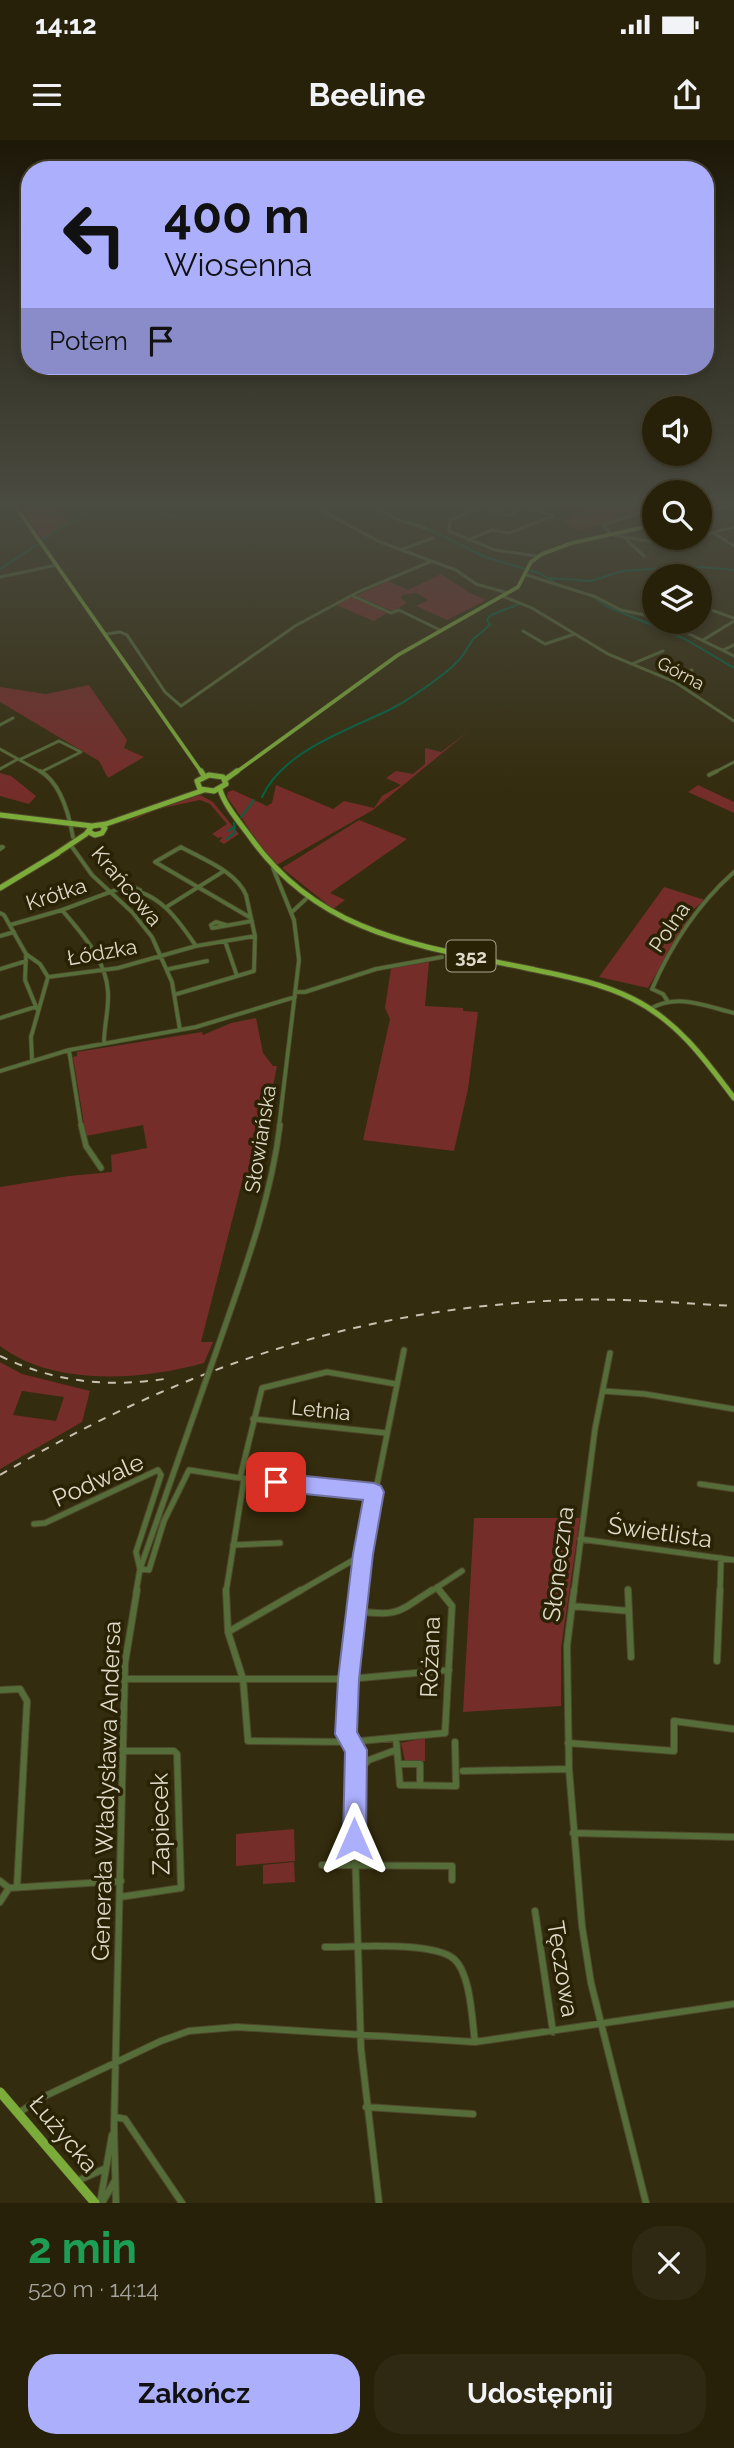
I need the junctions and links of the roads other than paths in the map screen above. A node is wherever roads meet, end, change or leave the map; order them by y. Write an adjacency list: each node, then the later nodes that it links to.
1 (81, 599): 14 (main road)
2 (346, 599): 14 (street)
3 (360, 599): 10 (street)
4 (496, 599): 10 (main road)
5 (512, 599): 12 (street, Górna)
6 (600, 599): 8 (street)
7 (712, 611): 9 (street)
8 (642, 614)
9 (734, 620): 15 (street)
10 (440, 630): 27 (main road)
11 (523, 631): 12 (street)
12 (576, 634): 20 (street, Górna)
13 (690, 634): 15 (street)
14 (107, 635): 32 (main road)
15 (702, 640): 17 (street)
16 (734, 645): 17 (street)
17 (722, 650): 19 (street)
18 (663, 651): 20 (street)
19 (734, 656)
20 (631, 664): 22 (street, Górna)
21 (692, 670): 22 (street)
22 (668, 679): 24 (street, Górna)
23 (13, 718): 25 (street)
24 (734, 721)
25 (0, 725)
26 (0, 749): 28 (street)
27 (264, 752): 33 (main road); 35 (main road)
28 (19, 759): 30 (street); 31 (street); 31 (street)
29 (734, 762): 34 (street)
30 (0, 769)
31 (43, 772): 43 (street)
32 (206, 775): 33 (main road); 36 (main road)
33 (219, 775): 35 (main road)
34 (709, 775)
35 (226, 779): 37 (main road)
36 (197, 786): 38 (main road); 40 (main road)
37 (220, 789): 39 (main road); 42 (main road, 352)
38 (204, 790): 39 (main road); 40 (main road)
39 (212, 791): 42 (main road, 352)
40 (153, 806): 46 (main road)
41 (0, 815): 43 (main road)
42 (238, 820): 50 (main road, 352)
43 (69, 823): 44 (main road); 48 (street)
44 (76, 825): 45 (main road); 47 (main road)
45 (93, 826): 46 (main road); 47 (main road)
46 (103, 827): 47 (main road)
47 (91, 832): 49 (main road)
48 (73, 837)
49 (71, 844): 53 (main road); 55 (street, Krańcowa)
50 (273, 869): 56 (main road, 352); 61 (street, Słowiańska)
51 (224, 871): 54 (street); 54 (street); 63 (street)
52 (734, 872): 84 (street, Polna)
53 (0, 888)
54 (195, 888): 59 (street); 63 (street)
55 (110, 892): 59 (street, Krótka); 60 (street, Krótka); 72 (street, Krańcowa)
56 (307, 898): 57 (main road, 352); 58 (street)
57 (315, 903): 58 (street); 87 (main road, 352)
58 (298, 905): 61 (street)
59 (168, 906): 70 (street)
60 (62, 910): 64 (street, Krótka); 79 (street)
61 (293, 912): 83 (street, Słowiańska)
62 (0, 913): 64 (street)
63 (251, 920): 65 (street); 68 (street)
64 (10, 925): 66 (street)
65 (226, 926)
66 (14, 932): 67 (street); 71 (street)
67 (0, 936)
68 (255, 936): 69 (street, Łódzka); 80 (street)
69 (225, 941): 70 (street, Łódzka); 80 (street)
70 (196, 946): 72 (street, Łódzka)
71 (26, 954): 74 (street); 76 (street)
72 (161, 956): 78 (street, Krańcowa); 79 (street, Łódzka)
73 (442, 957): 83 (street)
74 (36, 961): 76 (street); 81 (street)
75 (207, 961): 78 (street)
76 (26, 963): 77 (street); 86 (street)
77 (0, 969)
78 (169, 969): 82 (street, Krańcowa)
79 (104, 970): 81 (street, Łódzka); 92 (street)
80 (237, 976): 82 (street)
81 (48, 977): 86 (street)
82 (177, 994): 91 (street, Krańcowa)
83 (295, 995): 91 (street); 100 (street, Słowiańska, bridge)
84 (667, 1000): 85 (street); 88 (street)
85 (660, 1002): 87 (street); 89 (street)
86 (36, 1008): 90 (street); 94 (street)
87 (650, 1009): 89 (main road, 352)
88 (734, 1013)
89 (662, 1017): 96 (main road, 352)
90 (0, 1018)
91 (180, 1030): 92 (street)
92 (104, 1043): 93 (street)
93 (69, 1050): 94 (street); 97 (street)
94 (32, 1060): 95 (street)
95 (0, 1071)
96 (734, 1098)
97 (101, 1168)
98 (404, 1350): 101 (street)
99 (610, 1353): 102 (street, Słoneczna)
100 (205, 1383): 117 (street, Generała Władysława Andersa)
101 (396, 1384): 104 (street); 105 (street)
102 (603, 1391): 103 (street); 111 (street, Słoneczna)
103 (734, 1409)
104 (253, 1419): 105 (street, Letnia); 106 (street)
105 (386, 1433): 109 (street)
106 (242, 1478): 109 (street); 113 (street); 117 (street)
107 (700, 1484): 108 (street)
108 (734, 1489)
109 (374, 1492): 114 (street)
110 (34, 1524): 117 (street, Podwale)
111 (580, 1539): 115 (street, Świetlista); 121 (street, Słoneczna)
112 (280, 1543): 113 (street)
113 (233, 1545): 124 (street)
114 (363, 1554): 122 (street); 124 (street)
115 (721, 1558): 116 (street, Świetlista); 126 (street)
116 (734, 1560)
117 (140, 1569): 128 (street, Generała Władysława Andersa)
118 (462, 1571): 119 (street)
119 (438, 1587): 122 (street); 127 (street, Różana)
120 (628, 1589): 123 (street)
121 (572, 1606): 123 (street); 136 (street, Słoneczna)
122 (357, 1611): 130 (street)
123 (629, 1611): 125 (street)
124 (228, 1632): 129 (street)
125 (631, 1657)
126 (717, 1661)
127 (449, 1670): 130 (street); 133 (street, Różana)
128 (125, 1679): 129 (street); 138 (street, Generała Władysława Andersa)
129 (243, 1679): 130 (street); 134 (street)
130 (349, 1679): 134 (street)
131 (0, 1690): 151 (street)
132 (734, 1729): 136 (street)
133 (396, 1738): 134 (street); 137 (street)
134 (350, 1742): 142 (street)
135 (455, 1742): 143 (street)
136 (568, 1743): 140 (street, Słoneczna)
137 (396, 1750): 139 (street); 142 (street)
138 (122, 1752): 150 (street, Generała Władysława Andersa); 152 (street, Zapiecek)
139 (400, 1764): 143 (street); 143 (street)
140 (569, 1769): 141 (street); 144 (street, Słoneczna)
141 (463, 1771)
142 (356, 1772): 146 (street)
143 (420, 1785)
144 (573, 1833): 145 (street); 158 (street, Słoneczna)
145 (734, 1837)
146 (355, 1864): 147 (street); 148 (street); 156 (street)
147 (322, 1865)
148 (452, 1880)
149 (0, 1881): 151 (street)
150 (121, 1881): 151 (street); 152 (street, Generała Władysława Andersa)
151 (13, 1888): 153 (street)
152 (120, 1897): 162 (street, Generała Władysława Andersa)
153 (0, 1902)
154 (535, 1911): 159 (street, Tęczowa)
155 (325, 1947): 156 (street)
156 (358, 1947): 160 (street); 161 (street)
157 (734, 2004): 158 (street)
158 (599, 2024): 159 (street); 176 (street, Słoneczna)
159 (553, 2032): 161 (street)
160 (361, 2036): 161 (street); 162 (street); 164 (street)
161 (475, 2042)
162 (117, 2062): 165 (street); 167 (street, Generała Władysława Andersa)
163 (0, 2091): 165 (main road, Łużycka)
164 (366, 2107): 166 (street); 175 (street)
165 (19, 2113): 170 (main road, Łużycka)
166 (473, 2114)
167 (115, 2117): 168 (street, Generała Władysława Andersa); 174 (street)
168 (114, 2127): 169 (street, Generała Władysława Andersa); 171 (street, Generała Władysława Andersa)
169 (104, 2168): 170 (street); 172 (street, Generała Władysława Andersa)
170 (76, 2181): 172 (main road, Łużycka)
171 (114, 2182): 172 (street, Generała Władysława Andersa); 173 (street, Generała Władysława Andersa)
172 (99, 2203)
173 (116, 2203)
174 (182, 2203)
175 (379, 2203)
176 (646, 2203)

